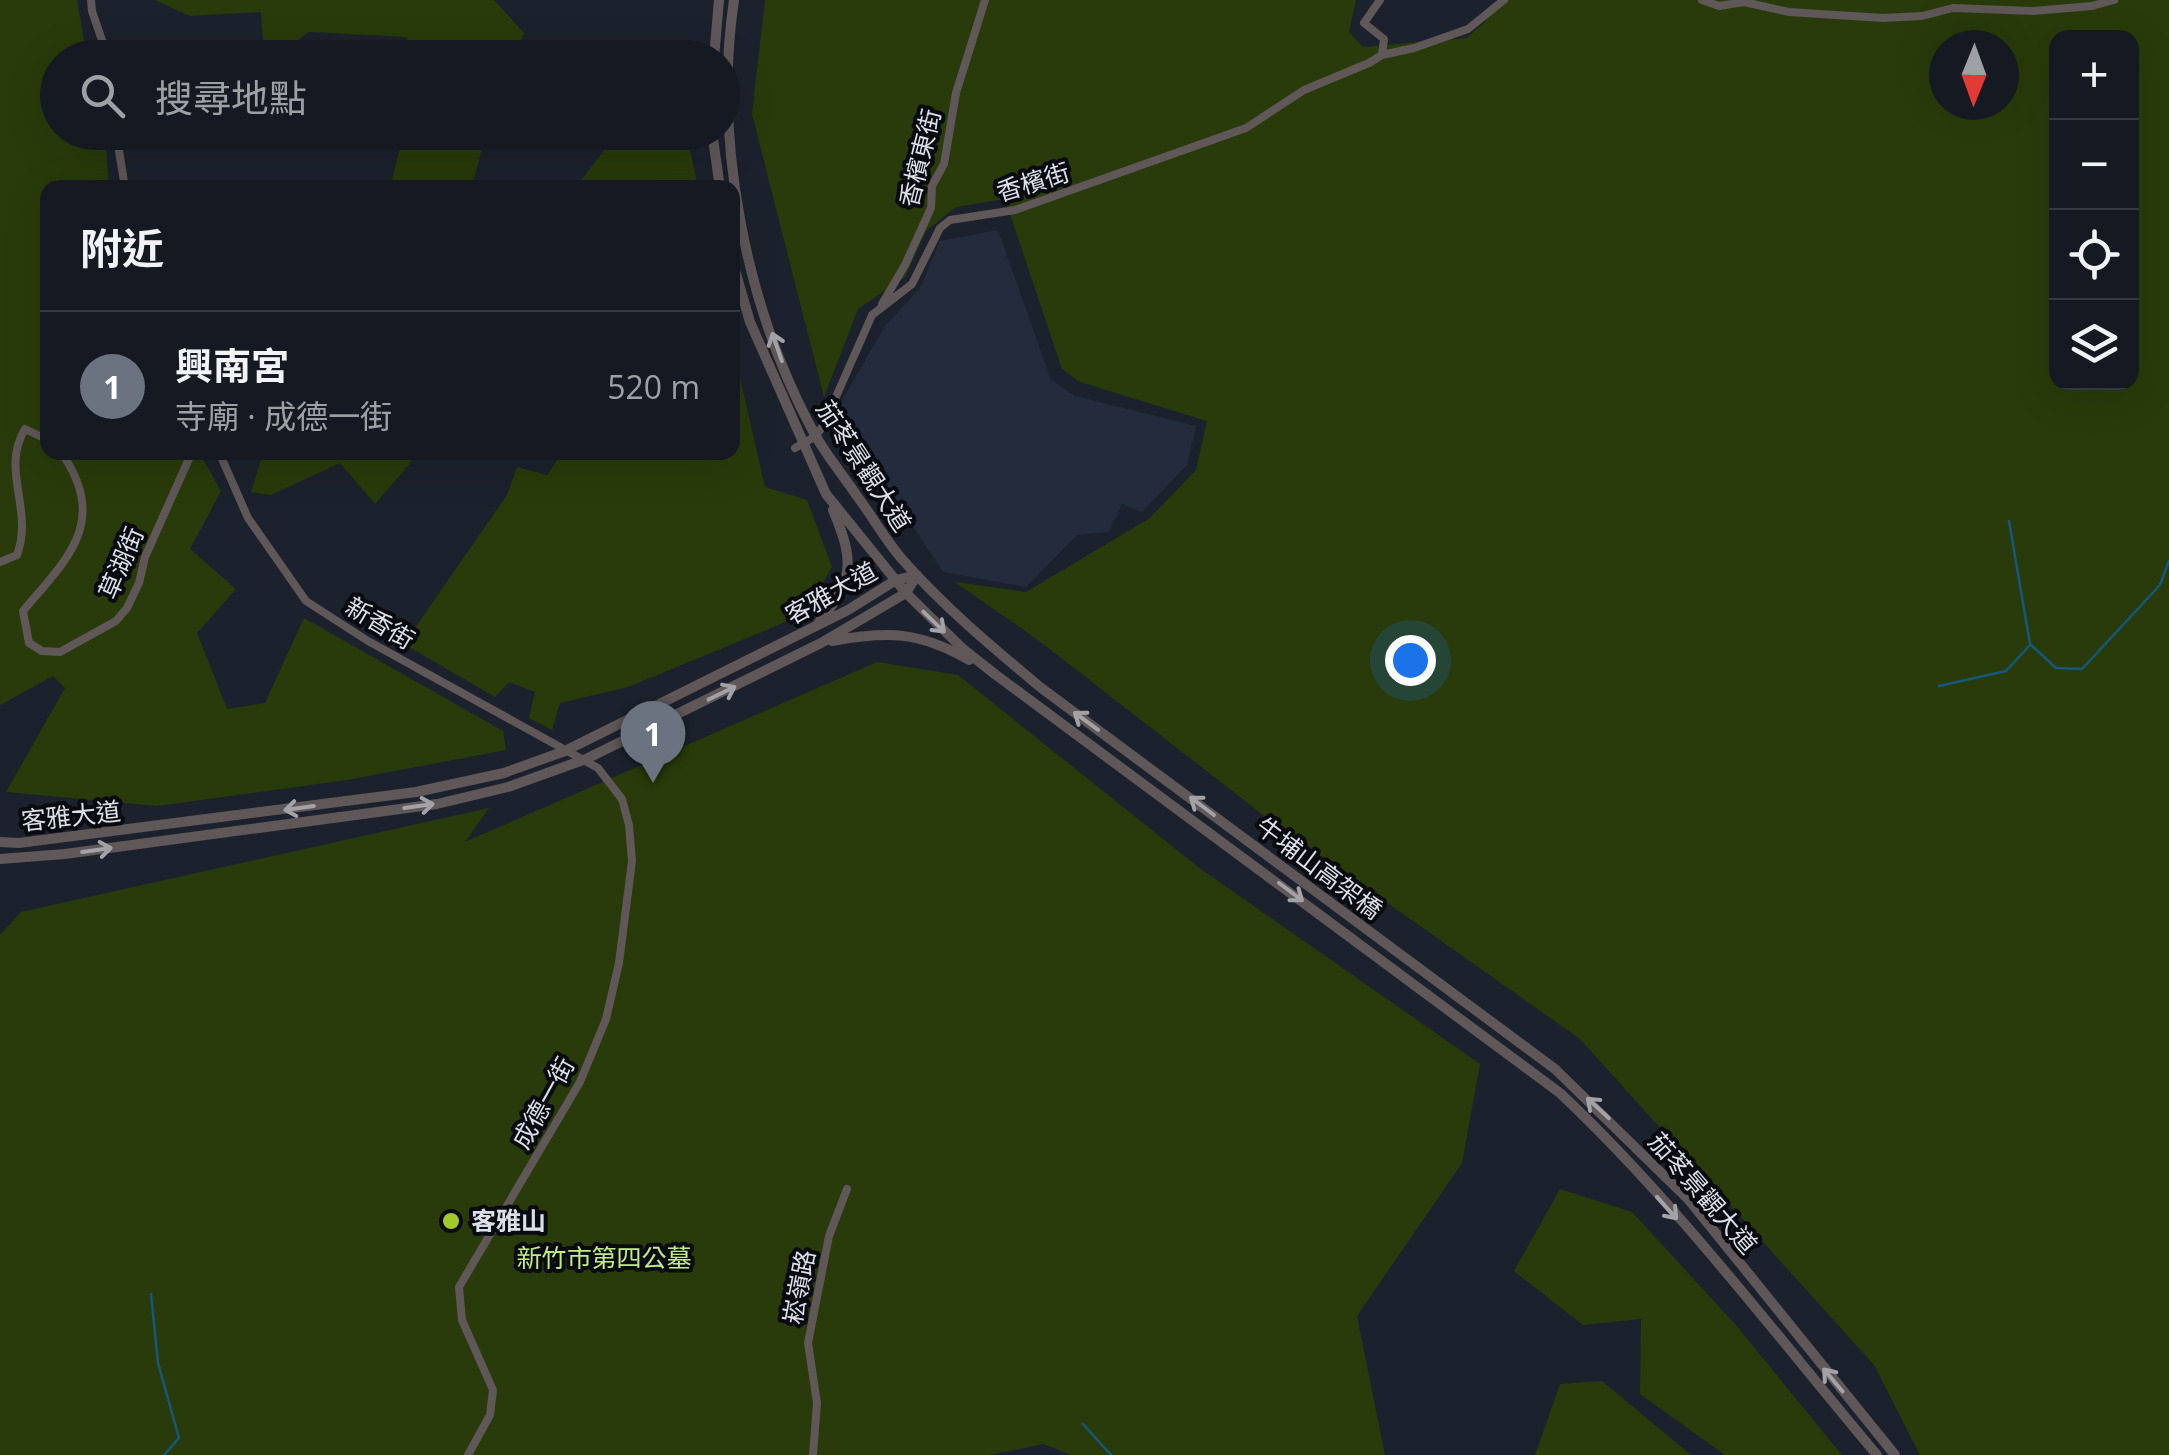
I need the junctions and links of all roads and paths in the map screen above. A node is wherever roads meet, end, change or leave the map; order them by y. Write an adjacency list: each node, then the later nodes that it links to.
1 (91, 0): 9 (street)
2 (719, 0): 10 (street)
3 (734, 0): 11 (street, 茄苳景觀大道, one-way to 3)
4 (985, 0): 21 (street, 香檳東街)
5 (1380, 0): 12 (street)
6 (1504, 0): 12 (street)
7 (1702, 0): 8 (street)
8 (2114, 0)
9 (102, 40)
10 (716, 40)
11 (732, 40)
12 (1382, 54): 21 (street, 香檳街)
13 (119, 150): 16 (street)
14 (715, 150): 17 (street)
15 (730, 150): 18 (street, 茄苳景觀大道, one-way to 15)
16 (124, 180)
17 (719, 180)
18 (734, 180)
19 (740, 222): 23 (street, 茄苳景觀大道, one-way to 19)
20 (740, 293): 24 (street, 茄苳景觀大道)
21 (872, 315): 23 (street, 香檳街)
22 (40, 436): 29 (street)
23 (816, 436): 24 (street); 30 (street, 茄苳景觀大道)
24 (799, 445): 28 (street, 茄苳景觀大道)
25 (66, 460): 26 (street, 草湖街)
26 (188, 460)
27 (223, 460): 36 (street, 新香街)
28 (826, 494): 31 (street, 茄苳景觀大道); 33 (street)
29 (0, 562)
30 (918, 575): 31 (street, 客雅大道); 32 (street, 客雅大道); 38 (street, 茄苳景觀大道, one-way to 30)
31 (896, 580): 32 (street, 茄苳景觀大道); 33 (street, 客雅大道)
32 (906, 593): 34 (street, 客雅大道); 35 (street, 茄苳景觀大道, one-way to 35)
33 (815, 626): 36 (street, 客雅大道)
34 (821, 643): 35 (street); 37 (street, 客雅大道, one-way to 34)
35 (996, 675): 39 (street, 茄苳景觀大道)
36 (565, 750): 37 (street, 新香街); 40 (street, 客雅大道, one-way to 40)
37 (586, 759): 41 (street, 客雅大道, one-way to 37); 45 (street, 成德一街)
38 (1165, 779): 42 (street, 牛埔山高架橋, one-way to 38)
39 (1157, 792): 43 (street, 牛埔山高架橋, one-way to 43)
40 (0, 842)
41 (0, 859)
42 (1449, 989): 48 (street, 茄苳景觀大道, one-way to 42)
43 (1440, 1004): 47 (street, 茄苳景觀大道, one-way to 47)
44 (846, 1189): 46 (street, 崧嶺路)
45 (468, 1455)
46 (813, 1455)
47 (1877, 1455)
48 (1896, 1455)

